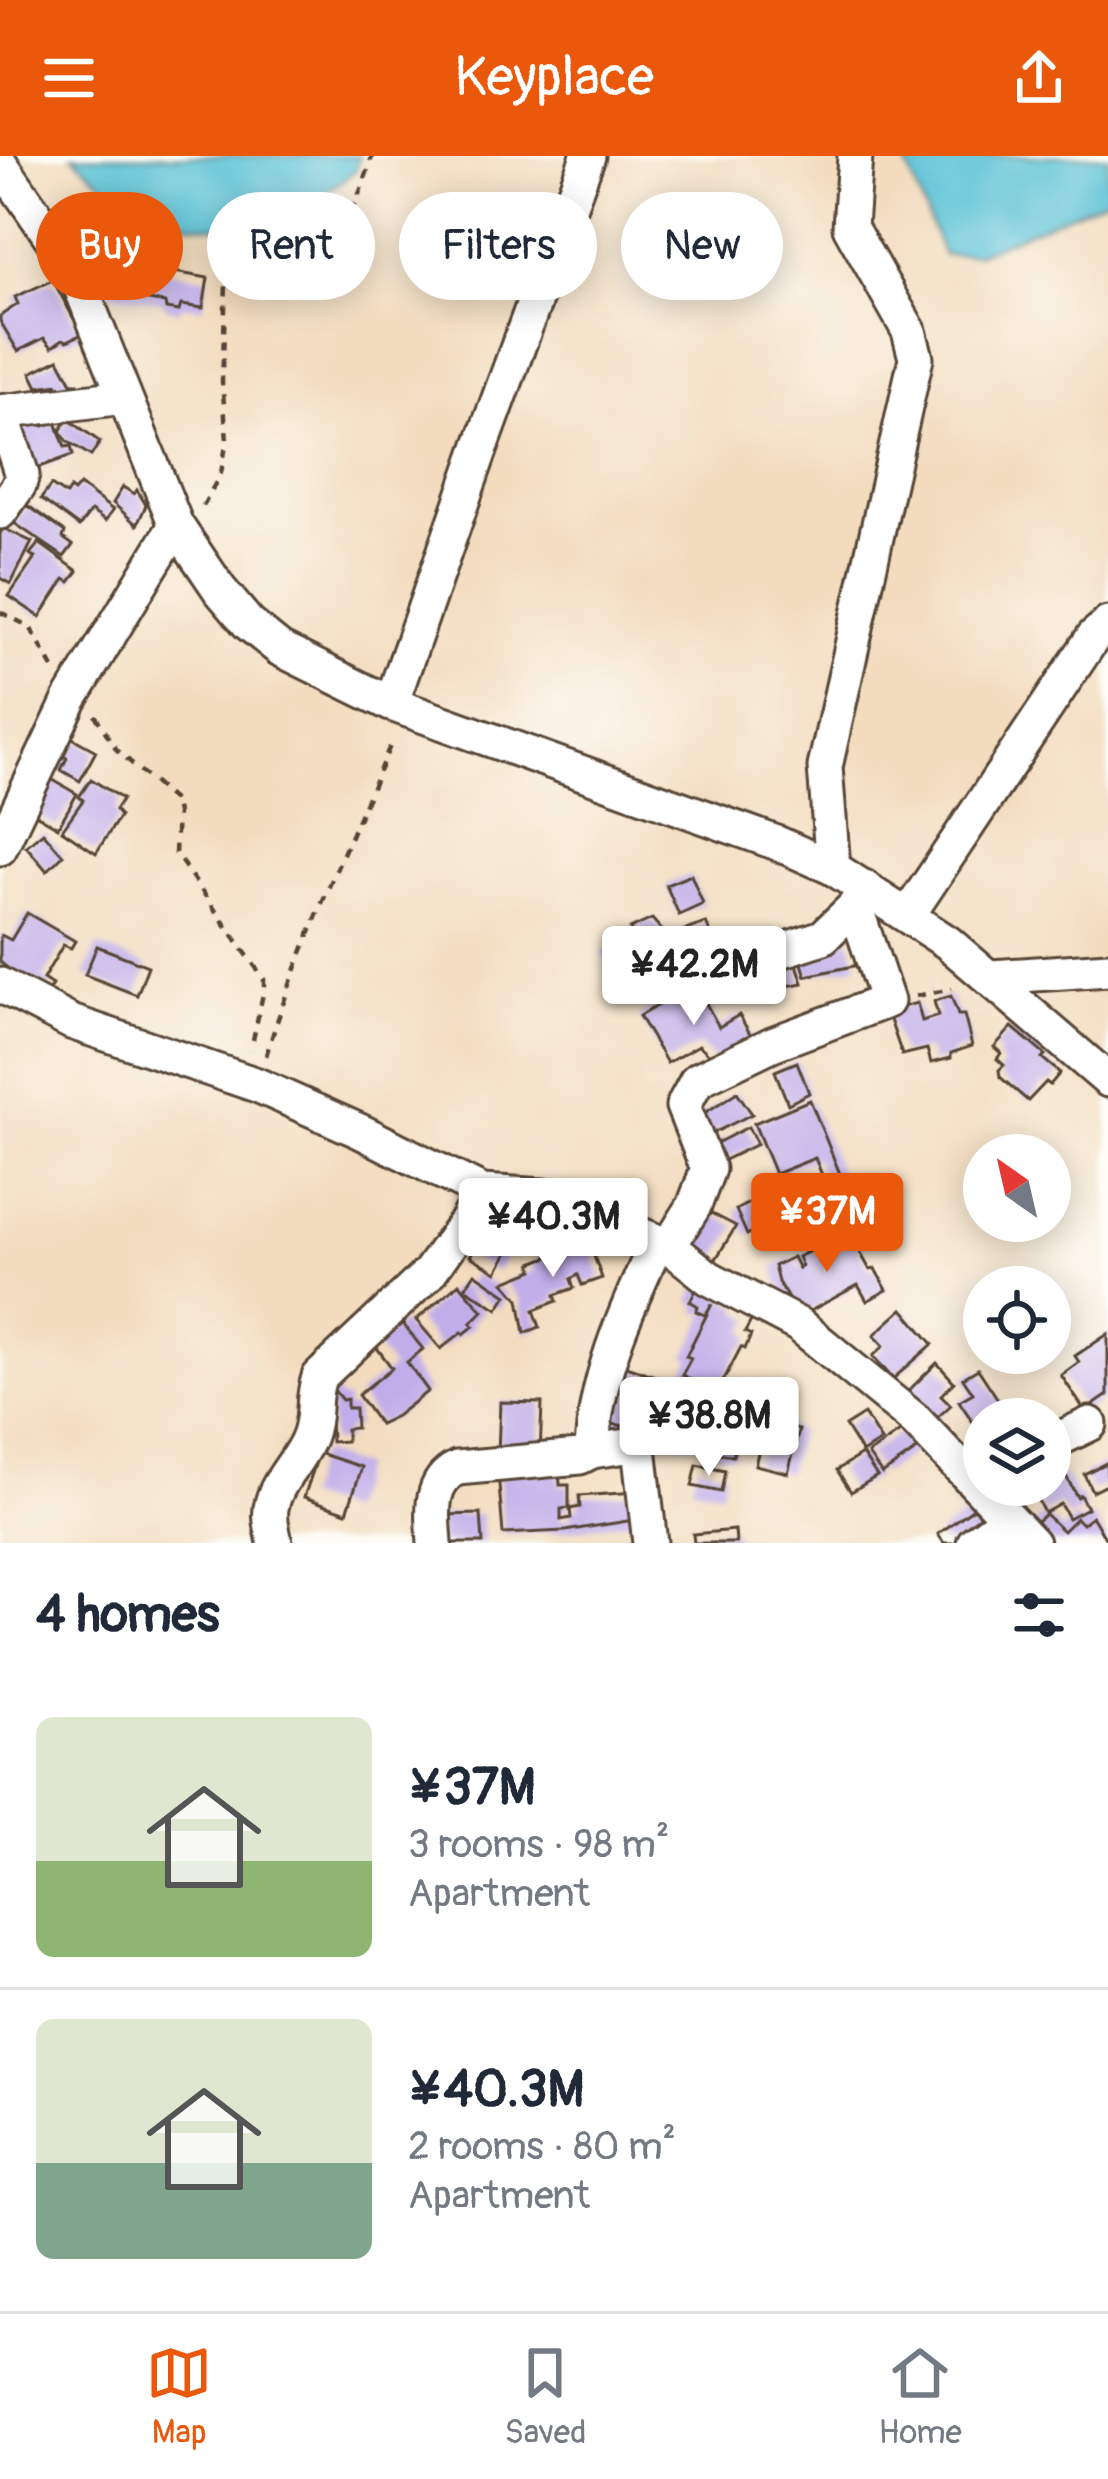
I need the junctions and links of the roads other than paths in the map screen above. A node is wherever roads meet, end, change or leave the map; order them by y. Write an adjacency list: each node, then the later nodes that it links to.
1 (588, 156): 9 (street)
2 (855, 156): 11 (street)
3 (0, 163): 4 (street)
4 (124, 397): 5 (street); 7 (street)
5 (0, 412): 6 (street)
6 (0, 512)
7 (179, 530): 9 (street); 10 (street)
8 (1108, 624): 13 (street)
9 (398, 706): 11 (street)
10 (0, 848)
11 (833, 868): 12 (street)
12 (860, 896): 13 (street); 15 (street); 20 (street)
13 (908, 915): 16 (street)
14 (1108, 969): 16 (street)
15 (717, 971)
16 (987, 974): 18 (street)
17 (0, 985): 19 (street)
18 (1108, 1080)
19 (482, 1192): 20 (street); 27 (street)
20 (663, 1244): 23 (street); 24 (street)
21 (1090, 1424): 22 (street)
22 (1071, 1433)
23 (592, 1451): 28 (street); 29 (street)
24 (963, 1455)
25 (1003, 1506): 26 (street)
26 (1020, 1531): 30 (street)
27 (275, 1543)
28 (435, 1543)
29 (650, 1543)
30 (974, 1543)

